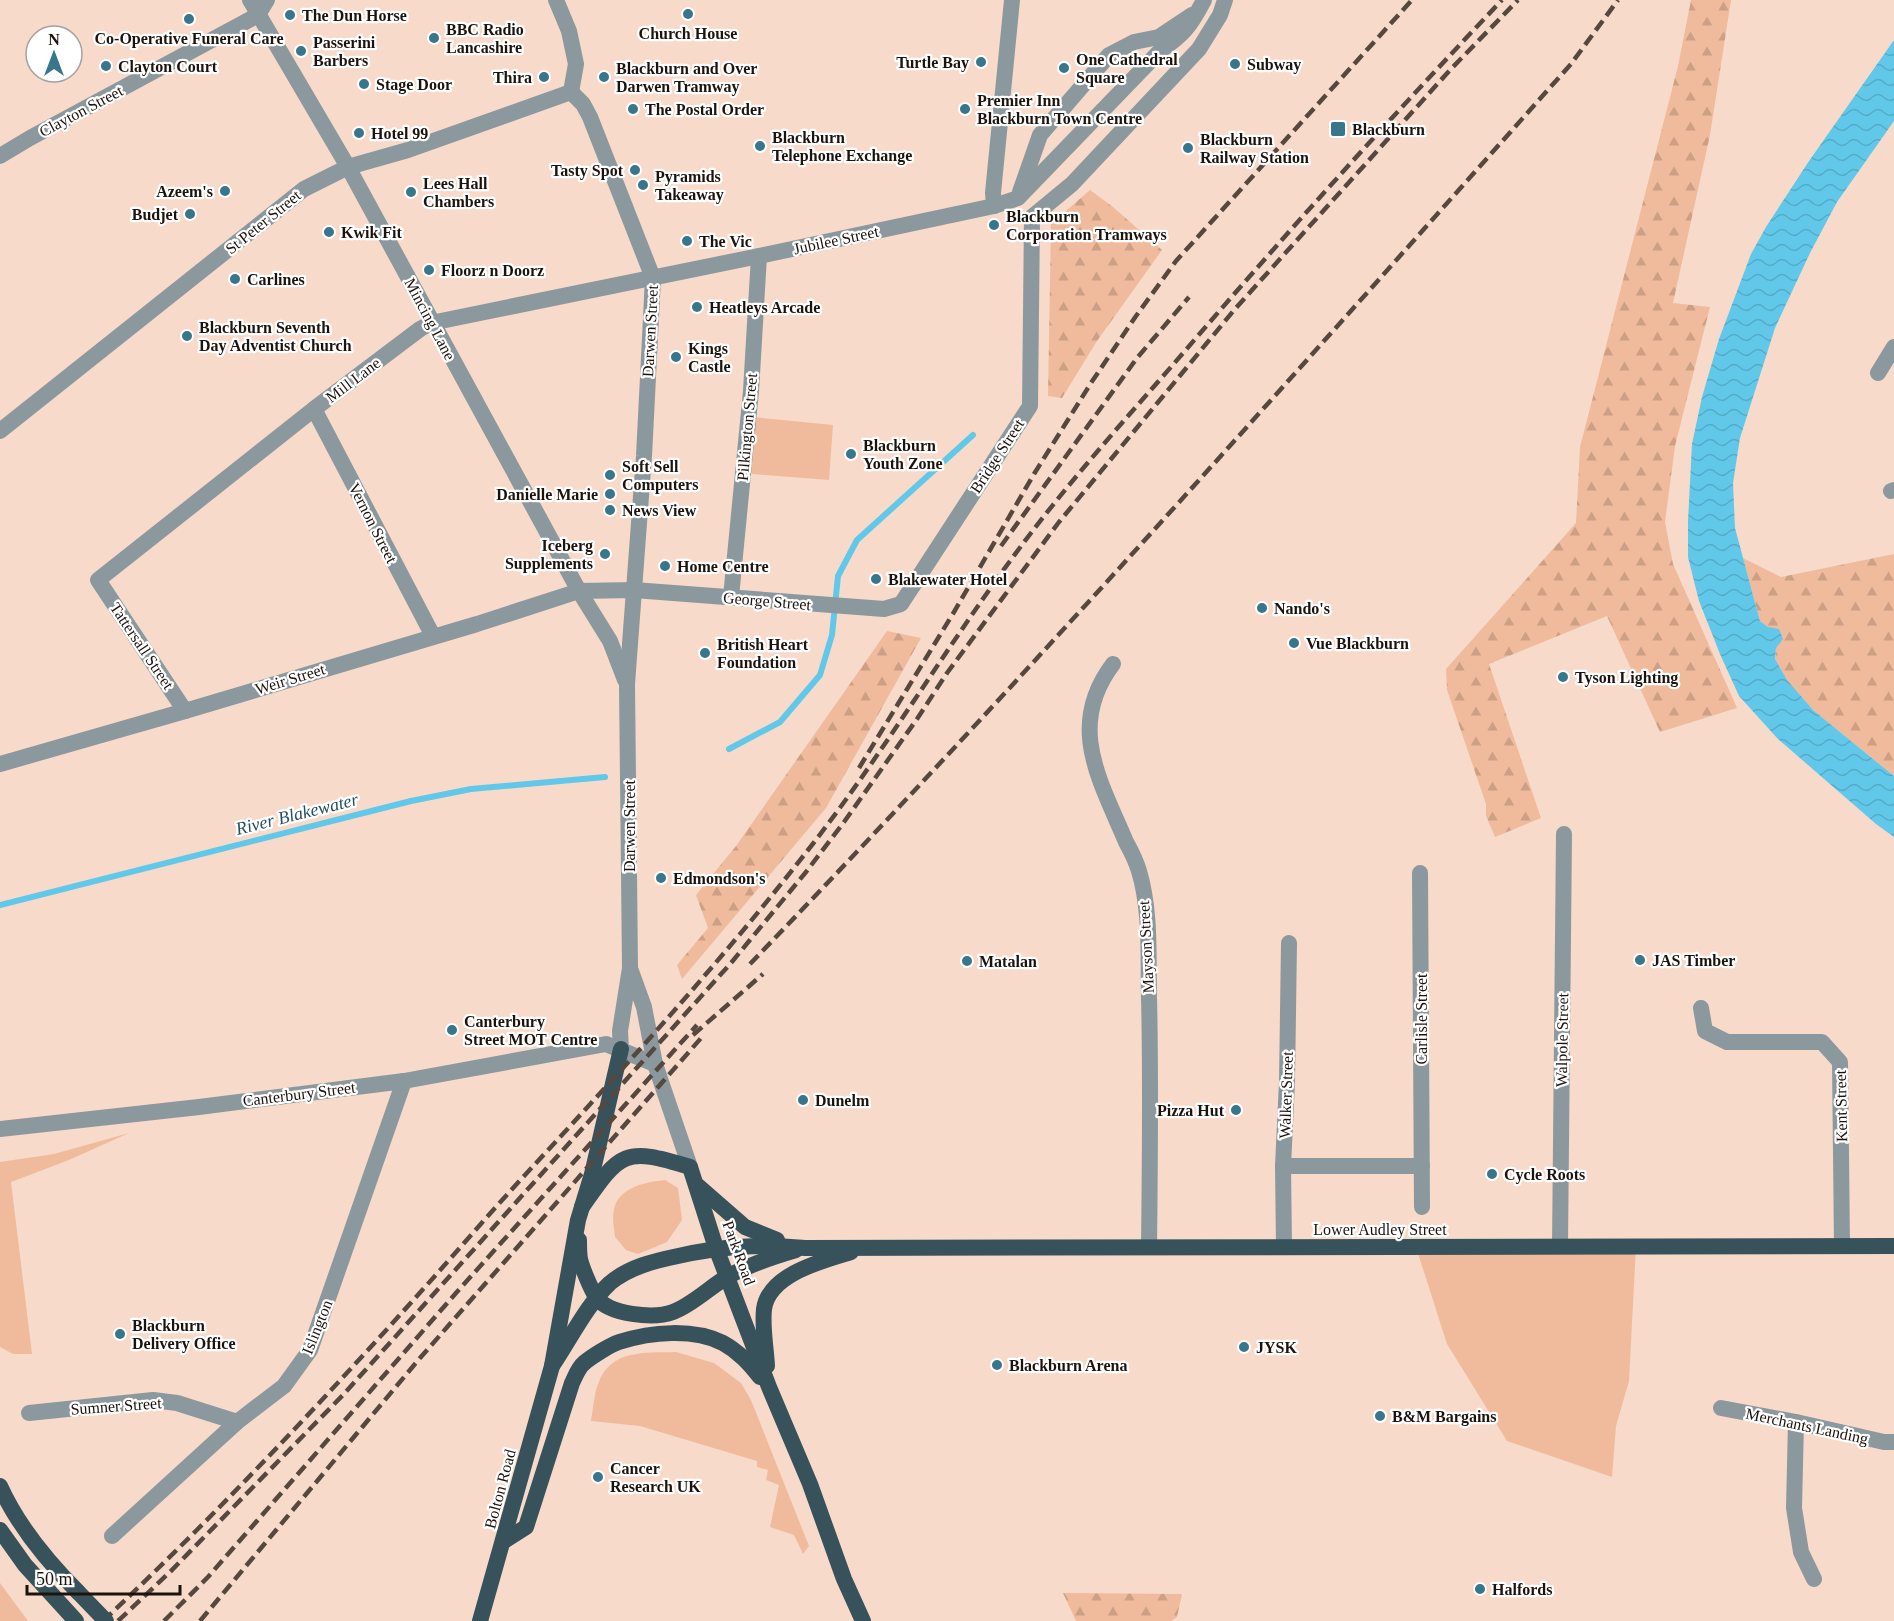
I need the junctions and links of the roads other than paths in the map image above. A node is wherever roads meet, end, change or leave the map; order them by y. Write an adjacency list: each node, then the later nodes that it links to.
1 (250, 0): 7 (street, Mincing Lane)
2 (267, 0): 7 (street)
3 (556, 0): 8 (street)
4 (1012, 0): 12 (street)
5 (1225, 0): 24 (street, Bridge Street)
6 (1201, 6): 11 (street); 11 (street)
7 (258, 15): 9 (street, Clayton Street); 10 (street, Mincing Lane)
8 (571, 92): 10 (street, St Peter Street); 14 (street, Darwen Street)
9 (0, 156)
10 (348, 167): 15 (street, Mincing Lane); 19 (street, St Peter Street)
11 (1018, 198): 12 (street, Jubilee Street)
12 (994, 206): 13 (street, Jubilee Street)
13 (759, 256): 14 (street, Jubilee Street); 23 (street, Pilkington Street)
14 (653, 278): 15 (street, Mill Lane); 21 (street, Darwen Street)
15 (432, 323): 18 (street, Mill Lane); 22 (street, Mincing Lane)
16 (1894, 347): 17 (street)
17 (1878, 373)
18 (314, 409): 20 (street, Mill Lane); 25 (street, Vernon Street)
19 (0, 431)
20 (98, 580): 28 (street, Tattersall Street)
21 (634, 590): 22 (street); 23 (street, George Street); 27 (street, Darwen Street)
22 (579, 591): 25 (street, Weir Street); 27 (street, Darwen Street)
23 (731, 597): 24 (street, George Street)
24 (901, 604)
25 (433, 636): 28 (street, Weir Street)
26 (1113, 664): 51 (street, Mayson Street)
27 (627, 684): 33 (street, Darwen Street)
28 (185, 711): 29 (street, Weir Street)
29 (0, 764)
30 (1564, 834): 47 (street, Walpole Street)
31 (1420, 873): 42 (street, Carlisle Street)
32 (1289, 943): 41 (street, Walker Street)
33 (630, 968): 36 (street); 37 (street, Park Road)
34 (1701, 1008): 48 (street, Kent Street)
35 (596, 1045): 36 (street, Canterbury Street); 38 (street); 39 (street, Canterbury Street)
36 (621, 1049): 37 (street, Canterbury Street); 38 (highway)
37 (655, 1064): 43 (street, Park Road)
38 (617, 1067): 46 (highway)
39 (404, 1081): 40 (street, Canterbury Street); 61 (street, Islington)
40 (0, 1129)
41 (1283, 1166): 42 (street); 52 (street, Walker Street)
42 (1422, 1166): 45 (street, Carlisle Street)
43 (690, 1167): 44 (highway, Park Road); 46 (highway)
44 (697, 1186): 53 (highway, Park Road); 54 (highway)
45 (1422, 1207)
46 (580, 1214): 56 (highway); 57 (highway)
47 (1560, 1246): 48 (highway, Lower Audley Street); 52 (highway, Lower Audley Street)
48 (1842, 1246): 49 (highway, Lower Audley Street)
49 (1894, 1246)
50 (865, 1247): 51 (highway, Lower Audley Street); 54 (highway, Lower Audley Street); 58 (highway, Lower Audley Street)
51 (1149, 1247): 52 (highway, Lower Audley Street)
52 (1284, 1247)
53 (716, 1248): 54 (highway, Lower Audley Street); 55 (highway, Park Road); 56 (highway, Lower Audley Street)
54 (805, 1248): 55 (highway)
55 (728, 1276): 56 (highway); 58 (highway, Park Road)
56 (597, 1298): 57 (highway, Lower Audley Street)
57 (552, 1366): 67 (highway, Bolton Road)
58 (769, 1388): 67 (highway); 72 (highway, Park Road)
59 (1721, 1408): 62 (street, Merchants Landing)
60 (29, 1413): 61 (street, Sumner Street)
61 (237, 1422): 66 (street, Islington)
62 (1796, 1422): 63 (street, Merchants Landing); 68 (street)
63 (1894, 1442)
64 (0, 1486): 70 (highway, bridge)
65 (0, 1530): 69 (highway)
66 (112, 1536)
67 (504, 1541): 71 (highway, Bolton Road)
68 (1814, 1579)
69 (76, 1621)
70 (106, 1621)
71 (480, 1621)
72 (863, 1621)

